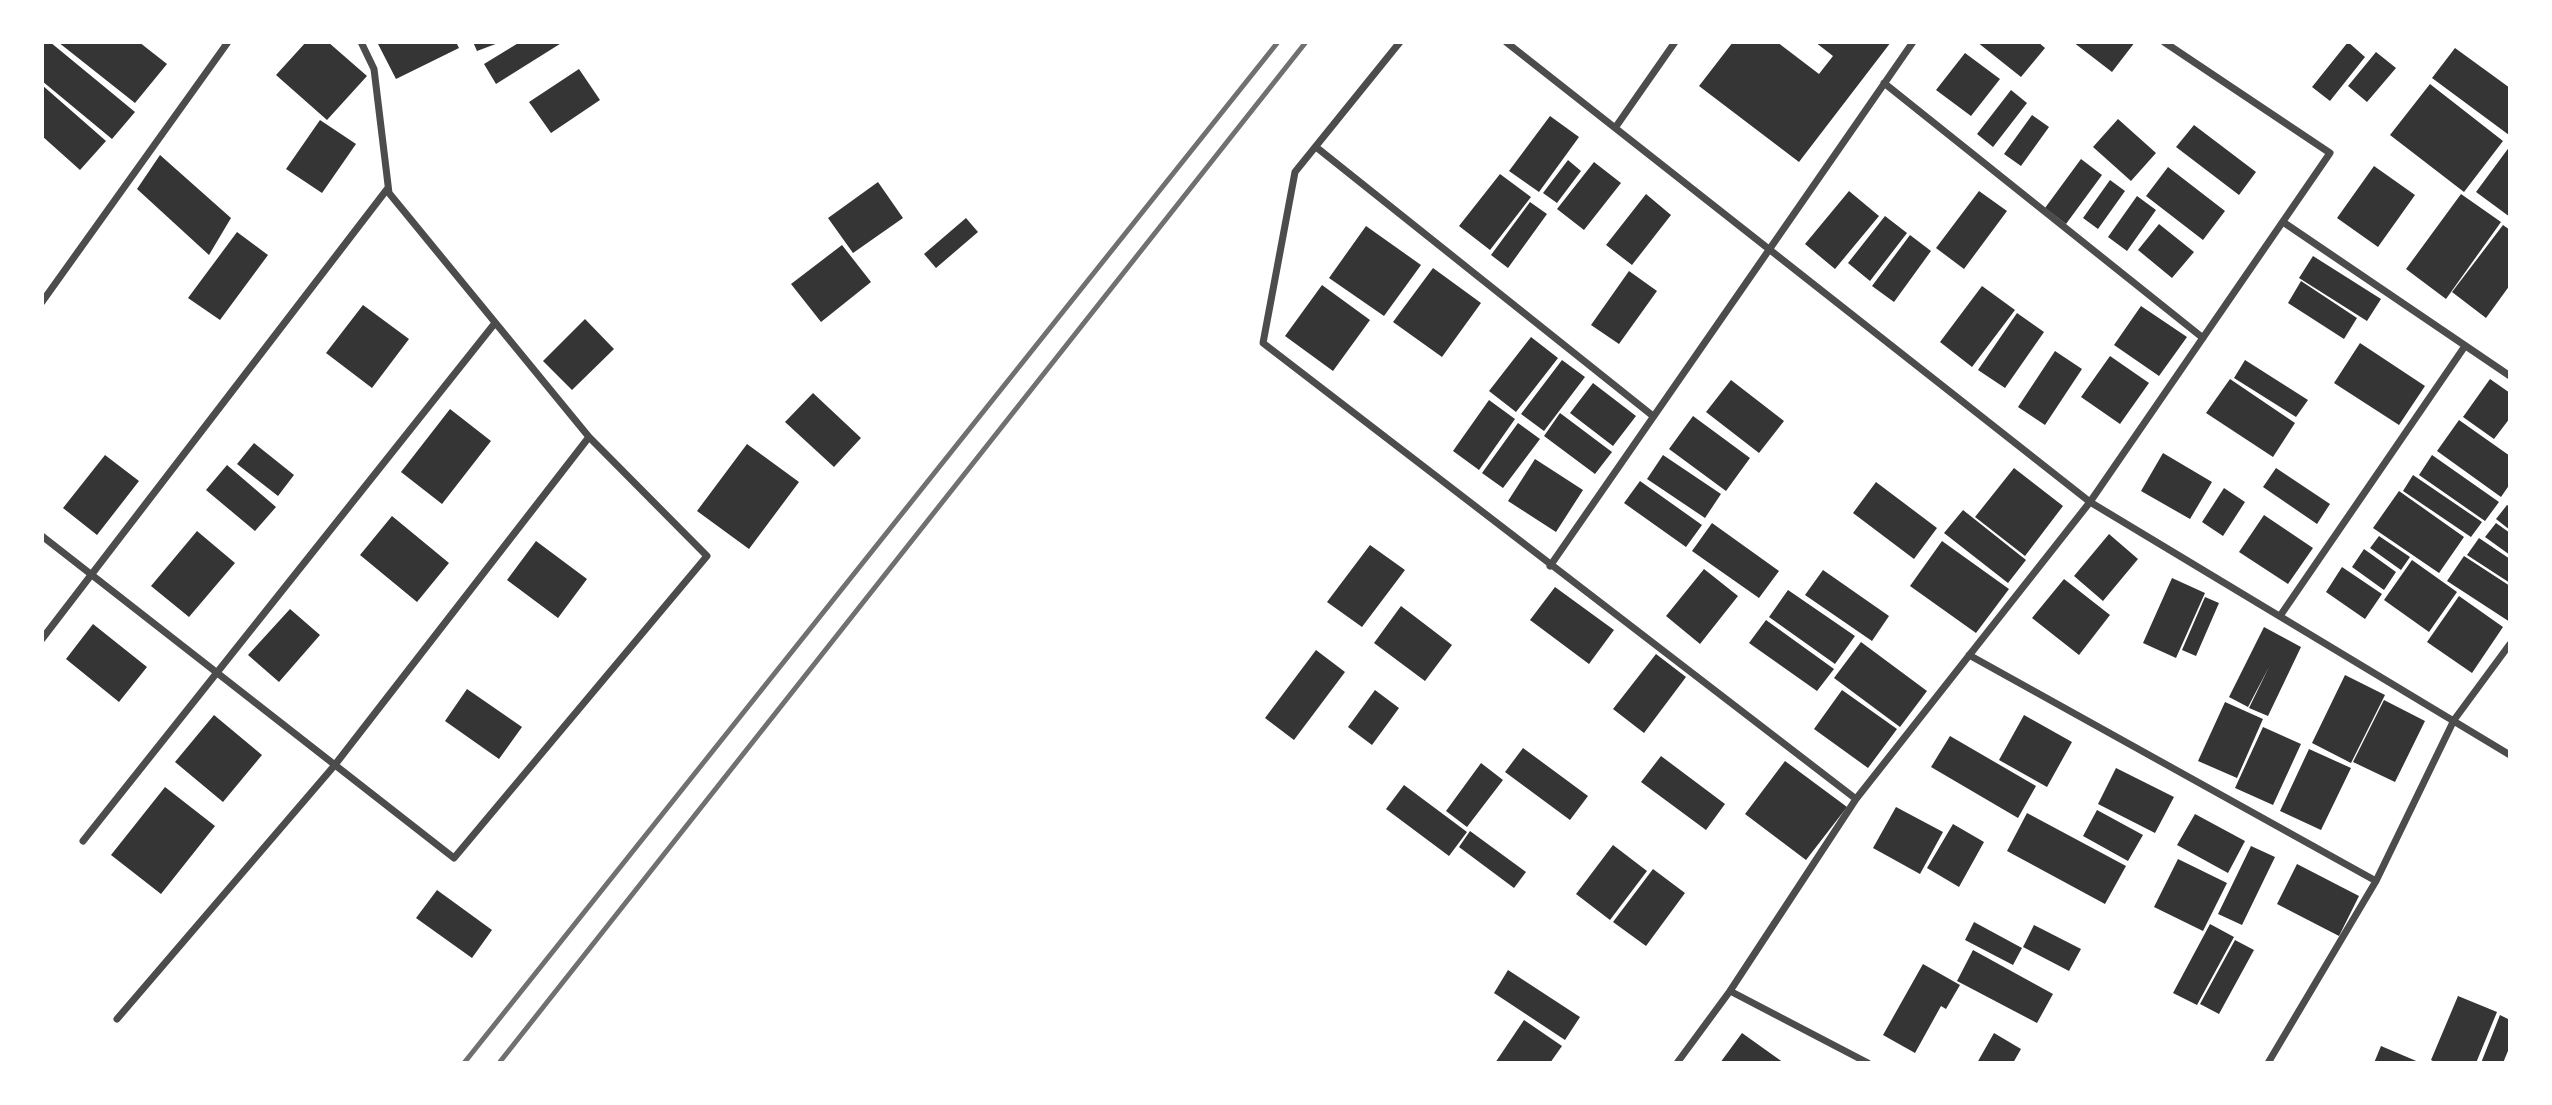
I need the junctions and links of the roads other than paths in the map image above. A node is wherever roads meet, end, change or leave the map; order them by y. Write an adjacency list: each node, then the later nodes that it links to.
1 (228, 42): 14 (street)
2 (361, 42): 11 (street)
3 (1400, 42): 10 (street)
4 (1506, 42): 9 (street)
5 (1675, 42): 9 (street)
6 (1913, 42): 8 (street)
7 (2164, 42): 12 (street)
8 (1884, 83): 13 (street); 16 (street)
9 (1615, 128): 13 (street)
10 (1315, 147): 19 (street); 23 (street)
11 (388, 188): 15 (street); 24 (street)
12 (2283, 222): 16 (street); 17 (street)
13 (1768, 248): 19 (street); 21 (street)
14 (42, 302)
15 (495, 323): 20 (street); 29 (street)
16 (2203, 338): 21 (street)
17 (2465, 346): 18 (street); 25 (street)
18 (2510, 376)
19 (1653, 416): 23 (street)
20 (589, 437): 32 (street); 32 (street)
21 (2090, 502): 25 (street); 28 (street)
22 (42, 536): 24 (street)
23 (1550, 566): 33 (street)
24 (92, 575): 26 (street); 29 (street)
25 (2280, 616): 30 (street)
26 (42, 639)
27 (2510, 644): 30 (street)
28 (1969, 654): 33 (street); 35 (street)
29 (214, 672): 32 (street); 34 (street)
30 (2454, 720): 31 (street); 35 (street)
31 (2510, 755)
32 (334, 766): 37 (street)
33 (1856, 799): 36 (street)
34 (83, 841)
35 (2376, 881): 40 (street)
36 (1730, 991): 38 (street); 39 (street)
37 (117, 1020)
38 (1677, 1063)
39 (1868, 1063)
40 (2268, 1063)

